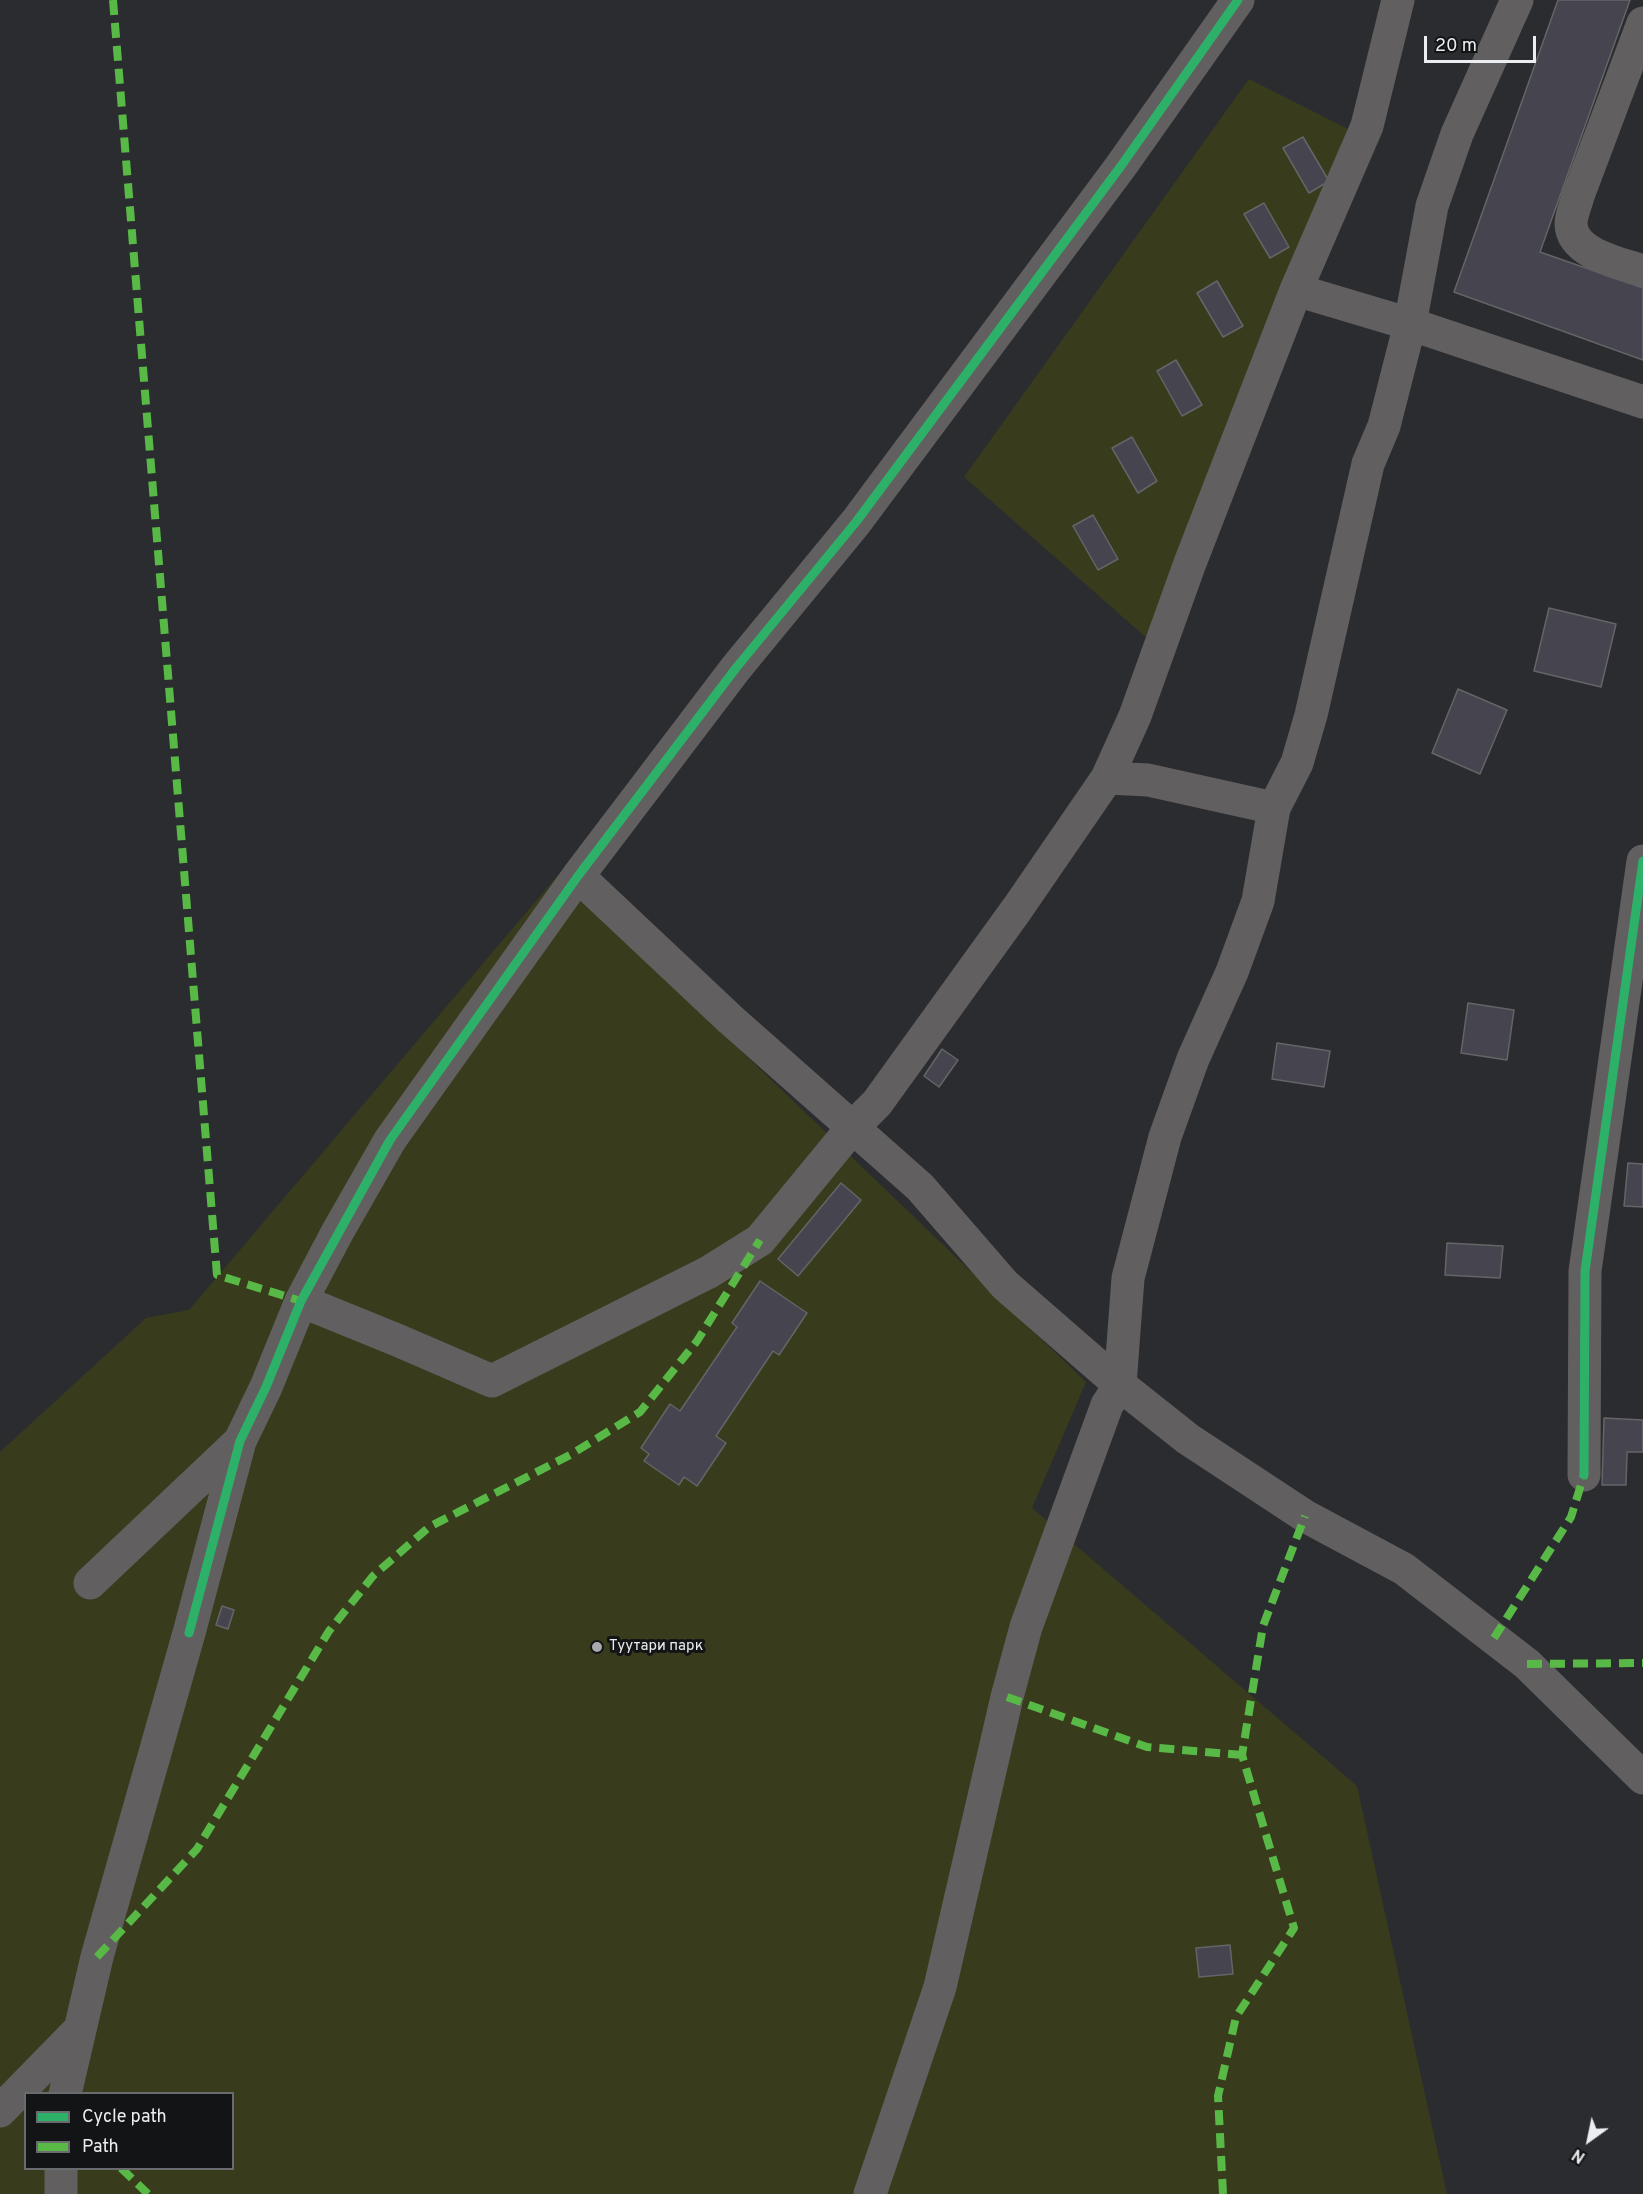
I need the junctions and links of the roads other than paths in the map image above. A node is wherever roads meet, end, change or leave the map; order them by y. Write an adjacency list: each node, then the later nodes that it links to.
1 (1238, 0): 12 (street)
2 (1398, 0): 6 (street)
3 (1516, 0): 7 (street)
4 (1643, 23): 5 (street)
5 (1643, 271)
6 (1296, 290): 7 (street); 9 (street)
7 (1410, 324): 8 (street); 10 (street)
8 (1643, 402)
9 (1107, 778): 10 (street); 13 (street)
10 (1274, 808): 15 (street)
11 (1643, 861): 17 (street)
12 (578, 876): 13 (street); 14 (street)
13 (852, 1128): 14 (street); 15 (street)
14 (302, 1301): 16 (street)
15 (1120, 1385): 19 (street); 25 (street)
16 (240, 1442): 18 (street); 20 (street)
17 (1584, 1475)
18 (90, 1583)
19 (1643, 1778)
20 (80, 2029): 21 (street); 22 (street)
21 (65, 2092)
22 (0, 2110)
23 (61, 2170): 24 (street)
24 (61, 2194)
25 (870, 2194)

